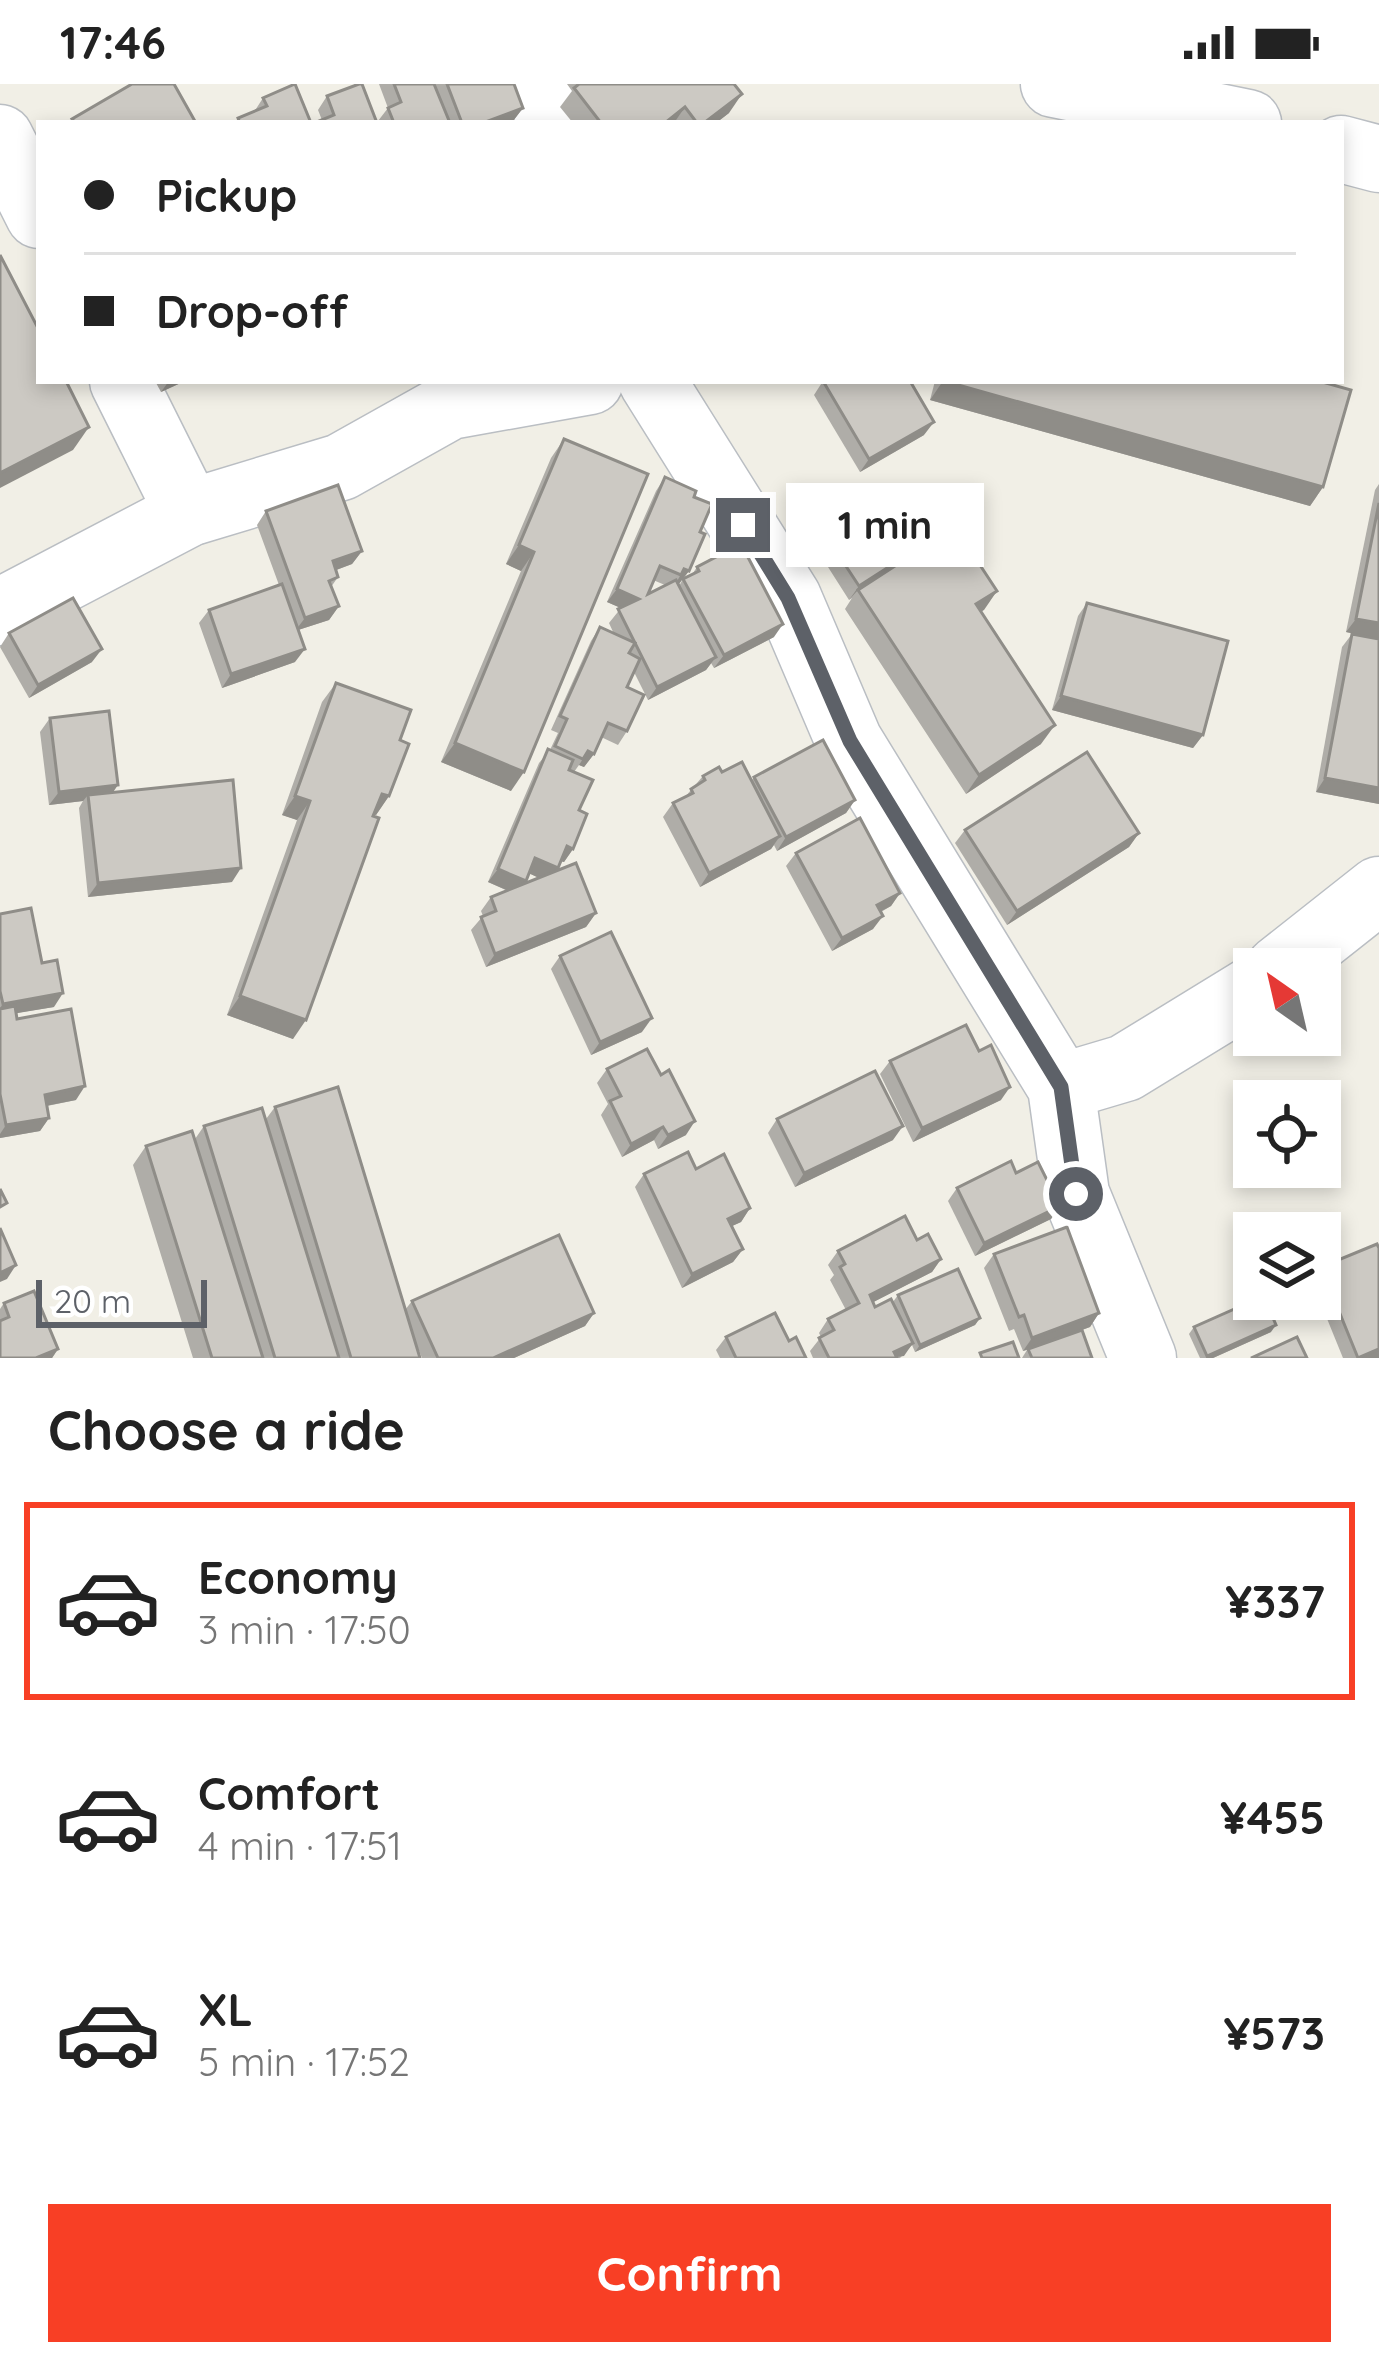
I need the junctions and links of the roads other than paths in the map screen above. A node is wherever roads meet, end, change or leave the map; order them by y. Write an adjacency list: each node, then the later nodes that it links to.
1 (547, 84): 3 (street)
2 (1054, 84): 4 (street)
3 (550, 120)
4 (1233, 120)
5 (0, 137): 8 (street)
6 (1344, 149): 7 (street)
7 (1379, 159)
8 (36, 209)
9 (124, 384): 12 (street)
10 (573, 384): 12 (street)
11 (654, 384): 17 (street)
12 (189, 513): 13 (street)
13 (0, 612)
14 (1379, 890): 15 (street)
15 (1306, 948)
16 (1233, 1002): 17 (street)
17 (1061, 1087): 18 (street)
18 (1143, 1358)

